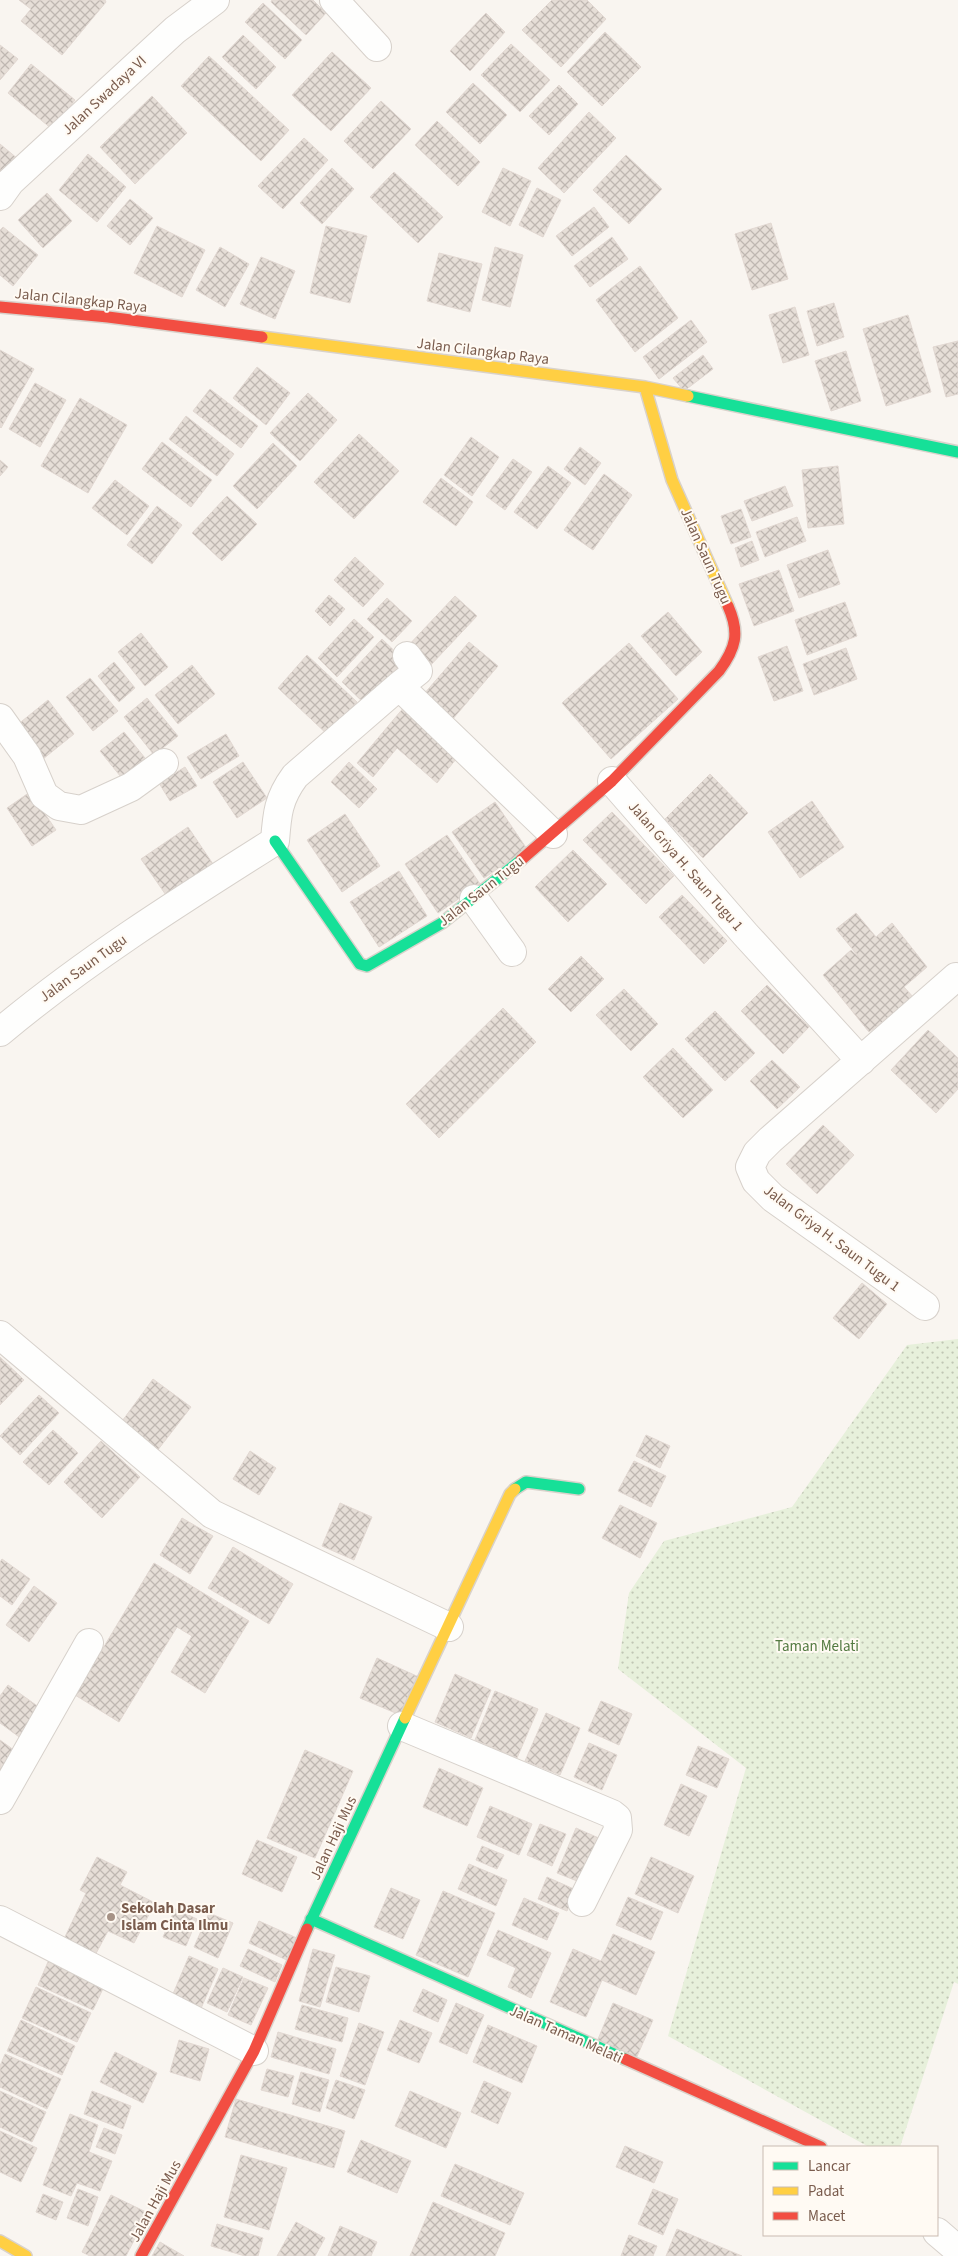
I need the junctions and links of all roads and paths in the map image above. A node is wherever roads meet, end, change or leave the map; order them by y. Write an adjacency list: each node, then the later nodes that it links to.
1 (215, 0): 4 (street, Jalan Swadaya VI)
2 (334, 0): 3 (street)
3 (377, 47)
4 (0, 196)
5 (0, 307): 6 (street, Jalan Cilangkap Raya)
6 (645, 387): 7 (street, Jalan Cilangkap Raya); 12 (street, Jalan Saun Tugu)
7 (958, 452)
8 (406, 656): 9 (street)
9 (399, 686): 13 (street); 14 (street)
10 (0, 718): 11 (street)
11 (164, 763)
12 (612, 781): 13 (street, Jalan Saun Tugu); 19 (street, Jalan Griya H. Saun Tugu 1)
13 (553, 834): 15 (street, Jalan Saun Tugu)
14 (275, 841): 15 (street, Jalan Saun Tugu); 18 (street, Jalan Saun Tugu)
15 (474, 899): 16 (street)
16 (512, 952)
17 (956, 977): 19 (street, Jalan Griya H. Saun Tugu 1)
18 (0, 1032)
19 (861, 1061): 20 (street, Jalan Griya H. Saun Tugu 1)
20 (925, 1306)
21 (0, 1335): 23 (street)
22 (578, 1489): 23 (street, Jalan Haji Mus)
23 (449, 1627): 25 (street, Jalan Haji Mus)
24 (89, 1643): 26 (street)
25 (402, 1726): 27 (street); 28 (street, Jalan Haji Mus)
26 (0, 1800)
27 (582, 1902)
28 (311, 1919): 30 (street, Jalan Haji Mus); 31 (street, Jalan Taman Melati)
29 (2, 1928): 30 (street)
30 (254, 2051): 36 (street, Jalan Haji Mus)
31 (819, 2146)
32 (938, 2233): 34 (street)
33 (0, 2241): 35 (street)
34 (958, 2250)
35 (26, 2256)
36 (141, 2256)

